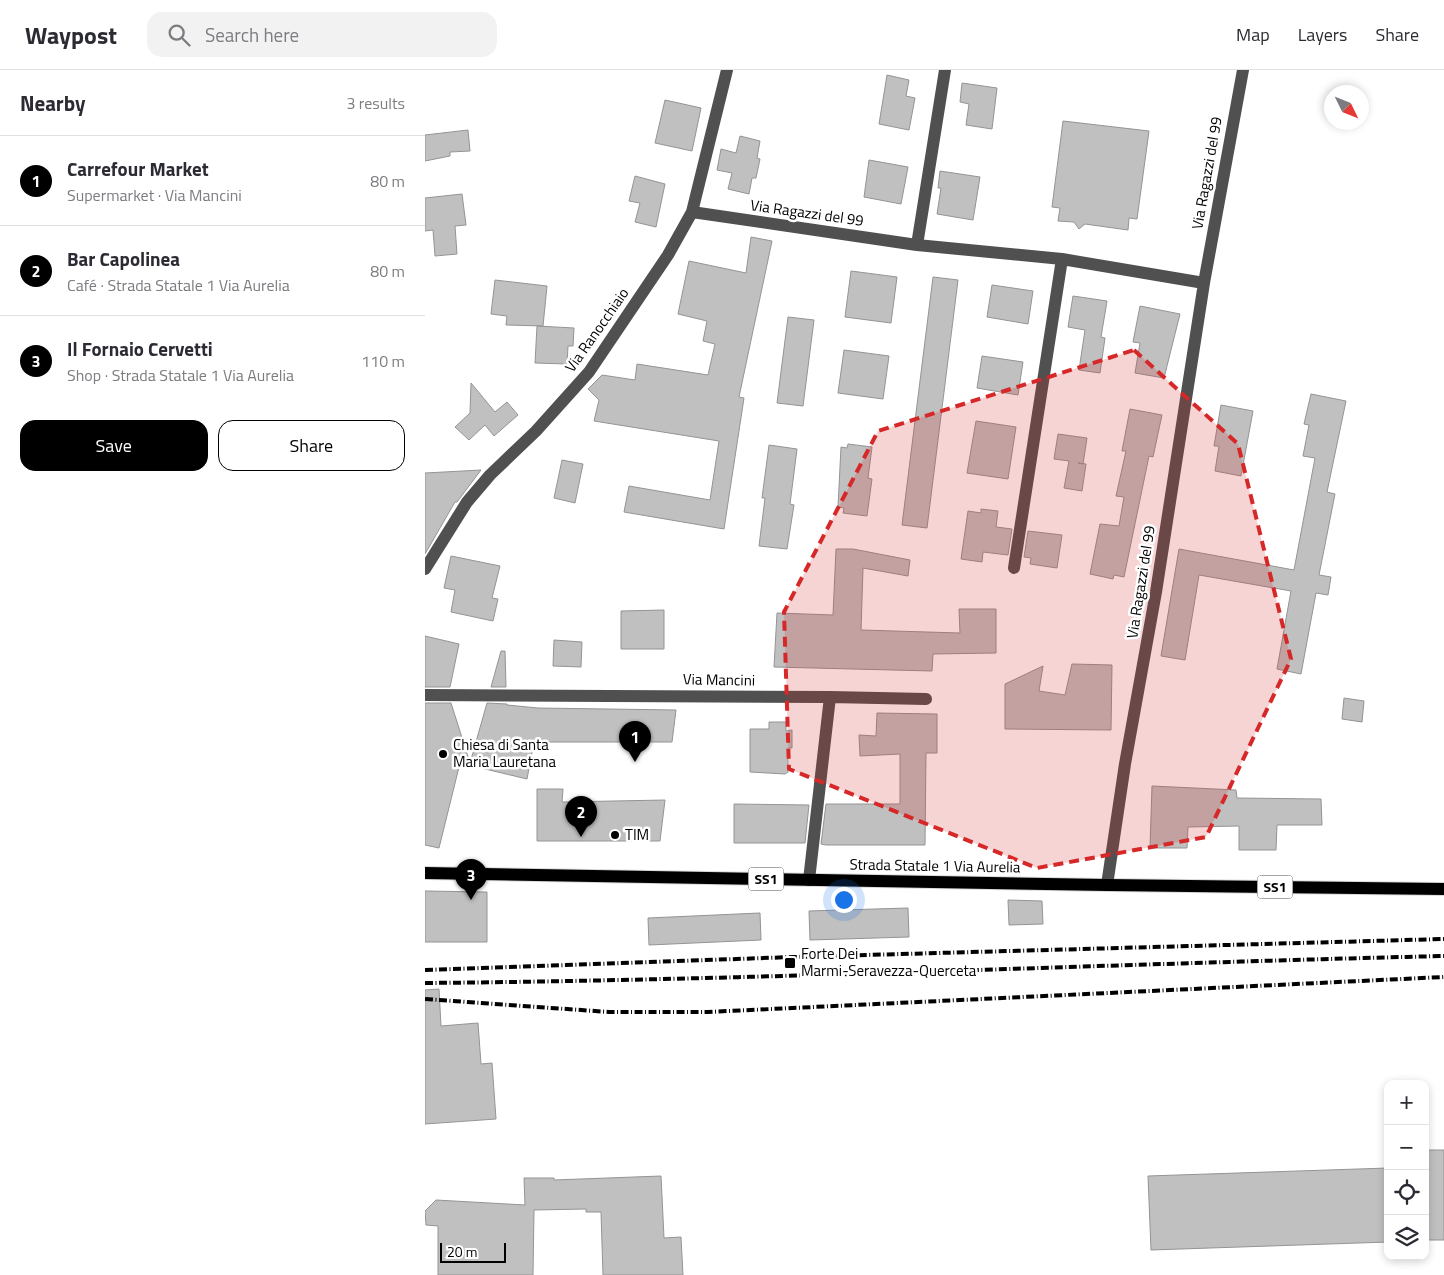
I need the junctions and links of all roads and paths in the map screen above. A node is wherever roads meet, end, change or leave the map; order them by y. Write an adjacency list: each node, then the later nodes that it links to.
1 (727, 70): 4 (street, Via Ranocchiaio)
2 (945, 70): 5 (street)
3 (1243, 70): 7 (street, Via Ragazzi del 99)
4 (692, 212): 5 (street, Via Ragazzi del 99); 9 (street, Via Ranocchiaio)
5 (917, 245): 6 (street, Via Ragazzi del 99)
6 (1062, 260): 7 (street, Via Ragazzi del 99); 8 (street)
7 (1204, 282): 15 (street, Via Ragazzi del 99)
8 (1015, 568)
9 (425, 569)
10 (425, 695): 11 (street, Via Mancini)
11 (830, 698): 12 (street, Via Mancini); 14 (street)
12 (926, 699)
13 (425, 872): 14 (main road, Strada Statale 1 Via Aurelia / SS1)
14 (809, 880): 15 (main road, Strada Statale 1 Via Aurelia / SS1)
15 (1107, 885): 16 (main road, Strada Statale 1 Via Aurelia / SS1)
16 (1444, 889)

